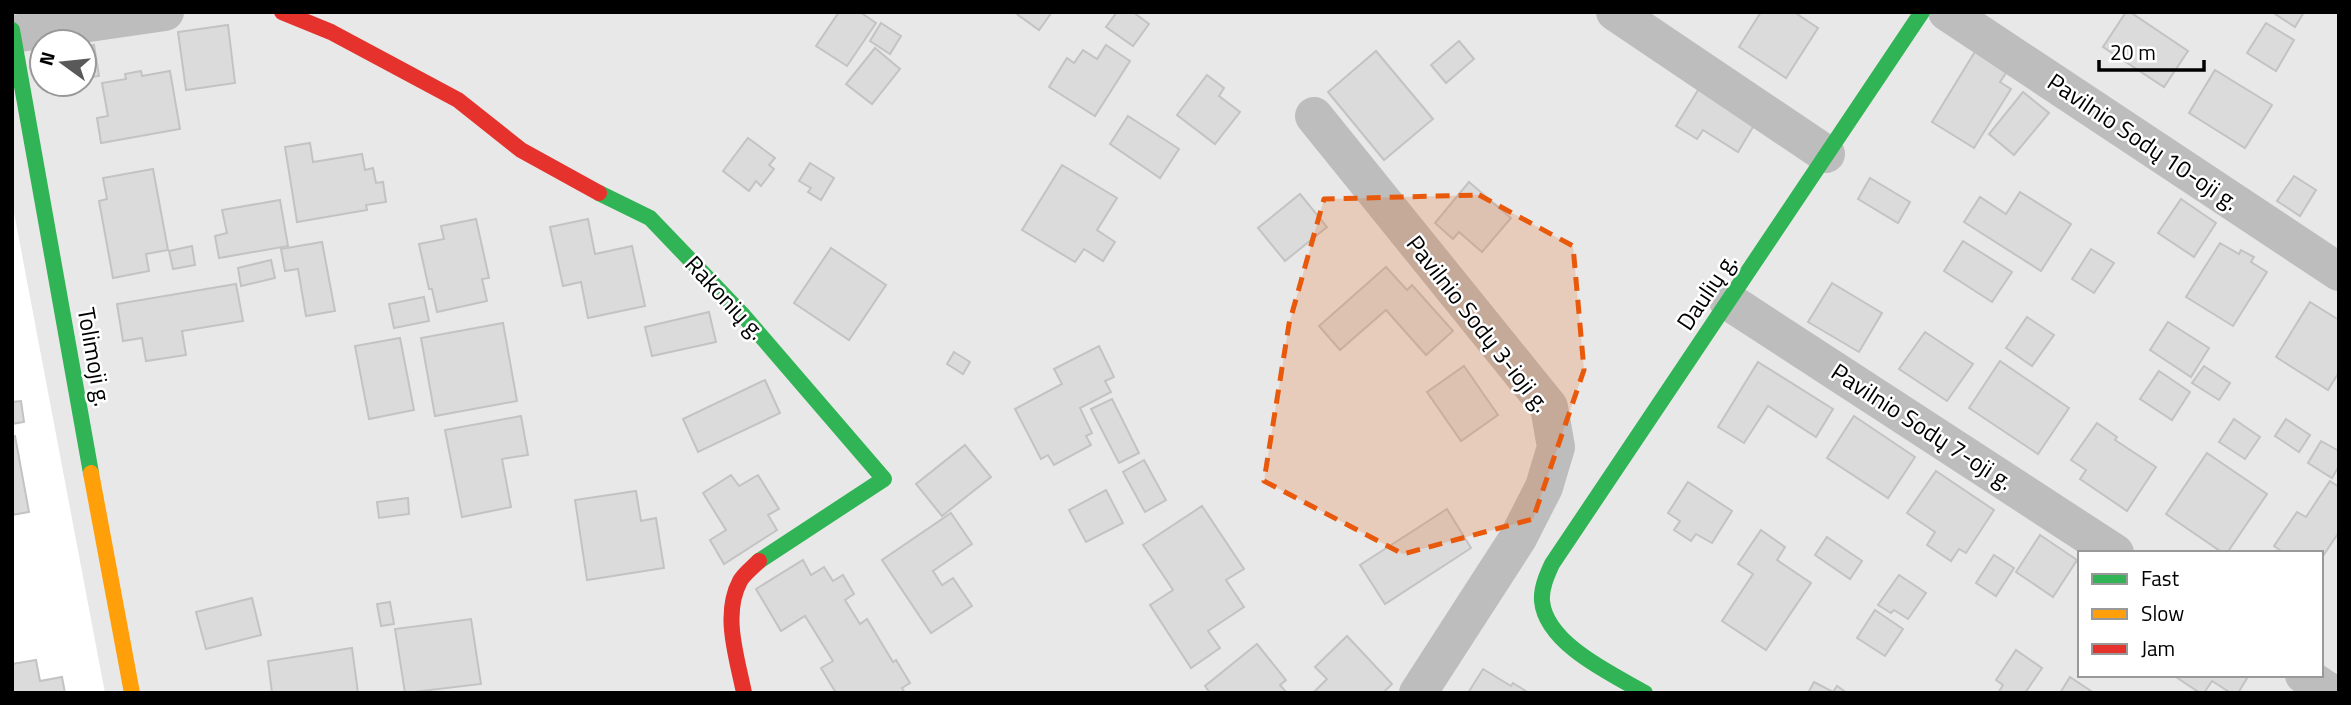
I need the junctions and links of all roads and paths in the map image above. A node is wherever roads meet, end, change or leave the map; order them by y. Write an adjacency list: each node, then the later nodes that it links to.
1 (165, 12): 6 (street)
2 (282, 12): 14 (street, Rakonių g.)
3 (1615, 12): 8 (street)
4 (1922, 12): 8 (street, Daulių g.)
5 (1947, 12): 9 (street, Pavilnio Sodų 10-oji g.)
6 (13, 32): 13 (street, Tolimoji g.)
7 (1314, 116): 15 (street, Pavilnio Sodų 3-ioji g.)
8 (1826, 154): 10 (street, Daulių g.)
9 (2339, 272)
10 (1728, 301): 11 (street, Pavilnio Sodų 7-oji g.); 16 (street, Daulių g.)
11 (2112, 551)
12 (2307, 677): 17 (street)
13 (132, 693)
14 (744, 693)
15 (1418, 693)
16 (1645, 693)
17 (2331, 693)

